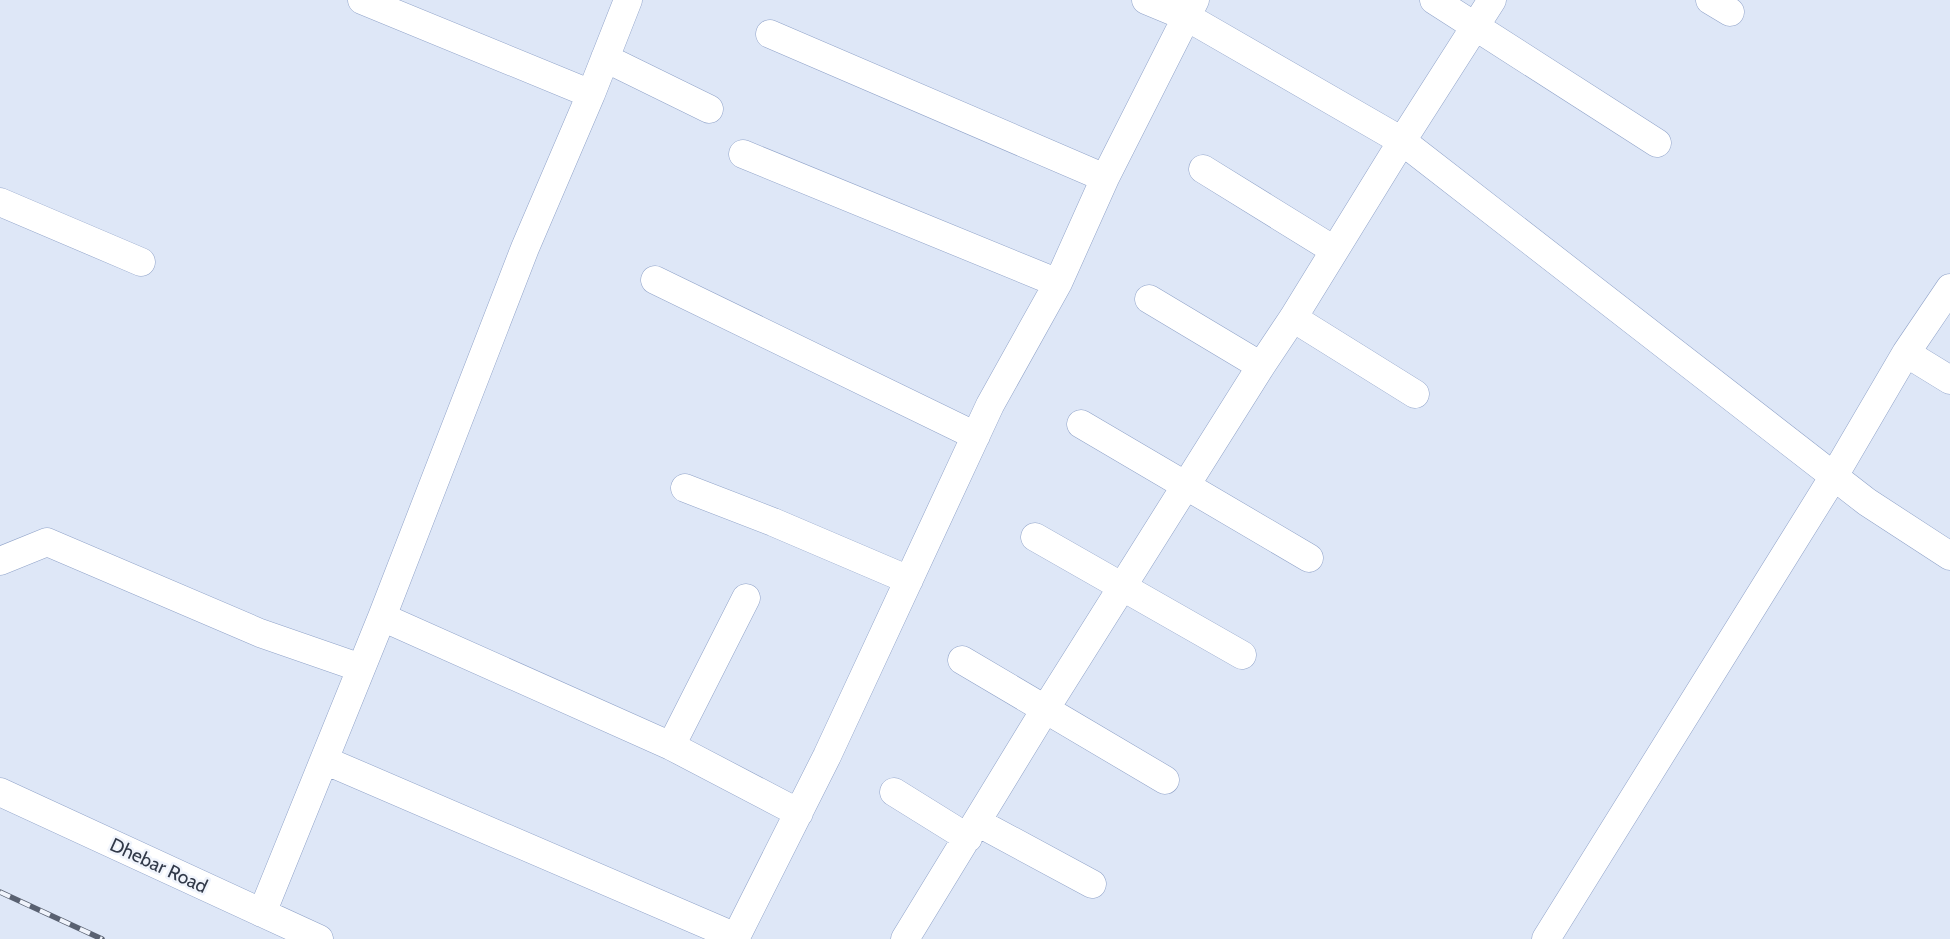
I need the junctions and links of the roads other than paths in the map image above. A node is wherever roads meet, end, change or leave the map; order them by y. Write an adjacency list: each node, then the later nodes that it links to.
1 (362, 0): 10 (street)
2 (628, 0): 9 (street)
3 (1146, 0): 6 (street)
4 (1434, 0): 7 (street)
5 (1492, 0): 7 (street)
6 (1191, 8): 12 (street); 16 (street)
7 (1475, 26): 12 (street); 13 (street)
8 (770, 34): 16 (street)
9 (605, 58): 10 (street); 11 (street)
10 (591, 94): 41 (street)
11 (708, 109)
12 (1402, 141): 18 (street); 31 (street)
13 (1657, 143)
14 (743, 154): 21 (street)
15 (1203, 169): 18 (street)
16 (1105, 178): 21 (street)
17 (0, 202): 19 (street)
18 (1334, 250): 24 (street)
19 (140, 262)
20 (655, 280): 30 (street)
21 (1058, 283): 30 (street)
22 (1950, 288): 25 (street)
23 (1149, 299): 26 (street)
24 (1293, 318): 26 (street); 28 (street)
25 (1906, 353): 27 (street); 31 (street)
26 (1261, 366): 32 (street)
27 (1950, 380)
28 (1414, 394)
29 (1081, 424): 32 (street)
30 (976, 436): 38 (street)
31 (1834, 476): 35 (street); 58 (street)
32 (1186, 486): 36 (street); 39 (street)
33 (685, 488): 38 (street)
34 (1035, 537): 39 (street)
35 (1950, 556)
36 (1309, 558)
37 (0, 561): 44 (street)
38 (909, 580): 51 (street)
39 (1123, 586): 42 (street); 45 (street)
40 (746, 598): 46 (street)
41 (382, 617): 44 (street); 46 (street)
42 (1242, 655)
43 (962, 660): 45 (street)
44 (361, 668): 47 (street)
45 (1046, 708): 48 (street); 52 (street)
46 (671, 746): 51 (street)
47 (324, 760): 54 (street); 55 (street)
48 (1165, 780)
49 (0, 792): 54 (street, Dhebar Road)
50 (894, 792): 52 (street)
51 (799, 812): 55 (street)
52 (973, 830): 53 (street); 57 (street)
53 (1092, 884)
54 (262, 913): 56 (street, Dhebar Road)
55 (736, 938)
56 (318, 939)
57 (905, 939)
58 (1546, 939)

